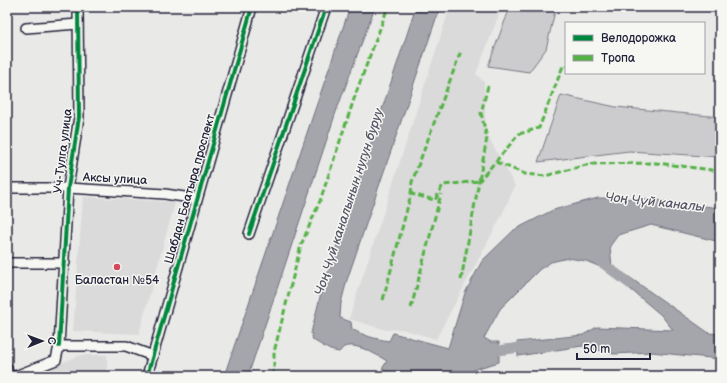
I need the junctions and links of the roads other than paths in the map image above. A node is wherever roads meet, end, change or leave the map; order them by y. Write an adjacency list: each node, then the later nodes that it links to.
1 (78, 7): 4 (street, Уч-Тулга улица)
2 (252, 7): 8 (street, Шабдан Баатыра проспект)
3 (326, 7): 9 (street)
4 (78, 24): 5 (street); 7 (street, Уч-Тулга улица)
5 (26, 28)
6 (7, 188): 7 (street, Аксы улица)
7 (68, 188): 8 (street, Аксы улица); 11 (street, Уч-Тулга улица)
8 (197, 199): 13 (street, Шабдан Баатыра проспект)
9 (249, 234)
10 (7, 263): 11 (street)
11 (65, 263): 12 (street, Уч-Тулга улица)
12 (59, 346): 13 (street); 16 (street)
13 (153, 356): 17 (street, Шабдан Баатыра проспект)
14 (7, 368): 15 (street)
15 (8, 376)
16 (15, 376)
17 (147, 376)

